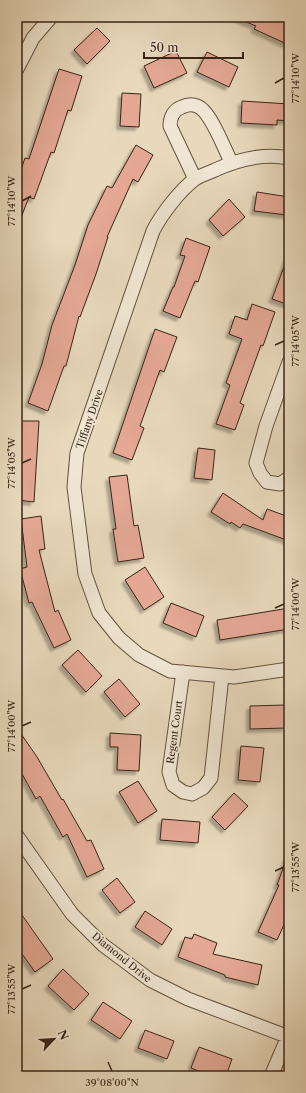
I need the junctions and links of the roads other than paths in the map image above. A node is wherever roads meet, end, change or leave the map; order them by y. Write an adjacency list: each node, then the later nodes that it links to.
1 (51, 17): 2 (street)
2 (17, 69)
3 (289, 158): 4 (street, Tiffany Drive)
4 (231, 162): 5 (street, Tiffany Drive); 5 (street)
5 (195, 179): 9 (street, Tiffany Drive)
6 (289, 362): 7 (street)
7 (289, 478)
8 (289, 669): 10 (street, Tiffany Drive)
9 (183, 672): 10 (street, Tiffany Drive); 10 (street, Regent Court)
10 (222, 676)
11 (17, 836): 12 (street, Diamond Drive)
12 (289, 1037): 13 (street)
13 (271, 1076)

